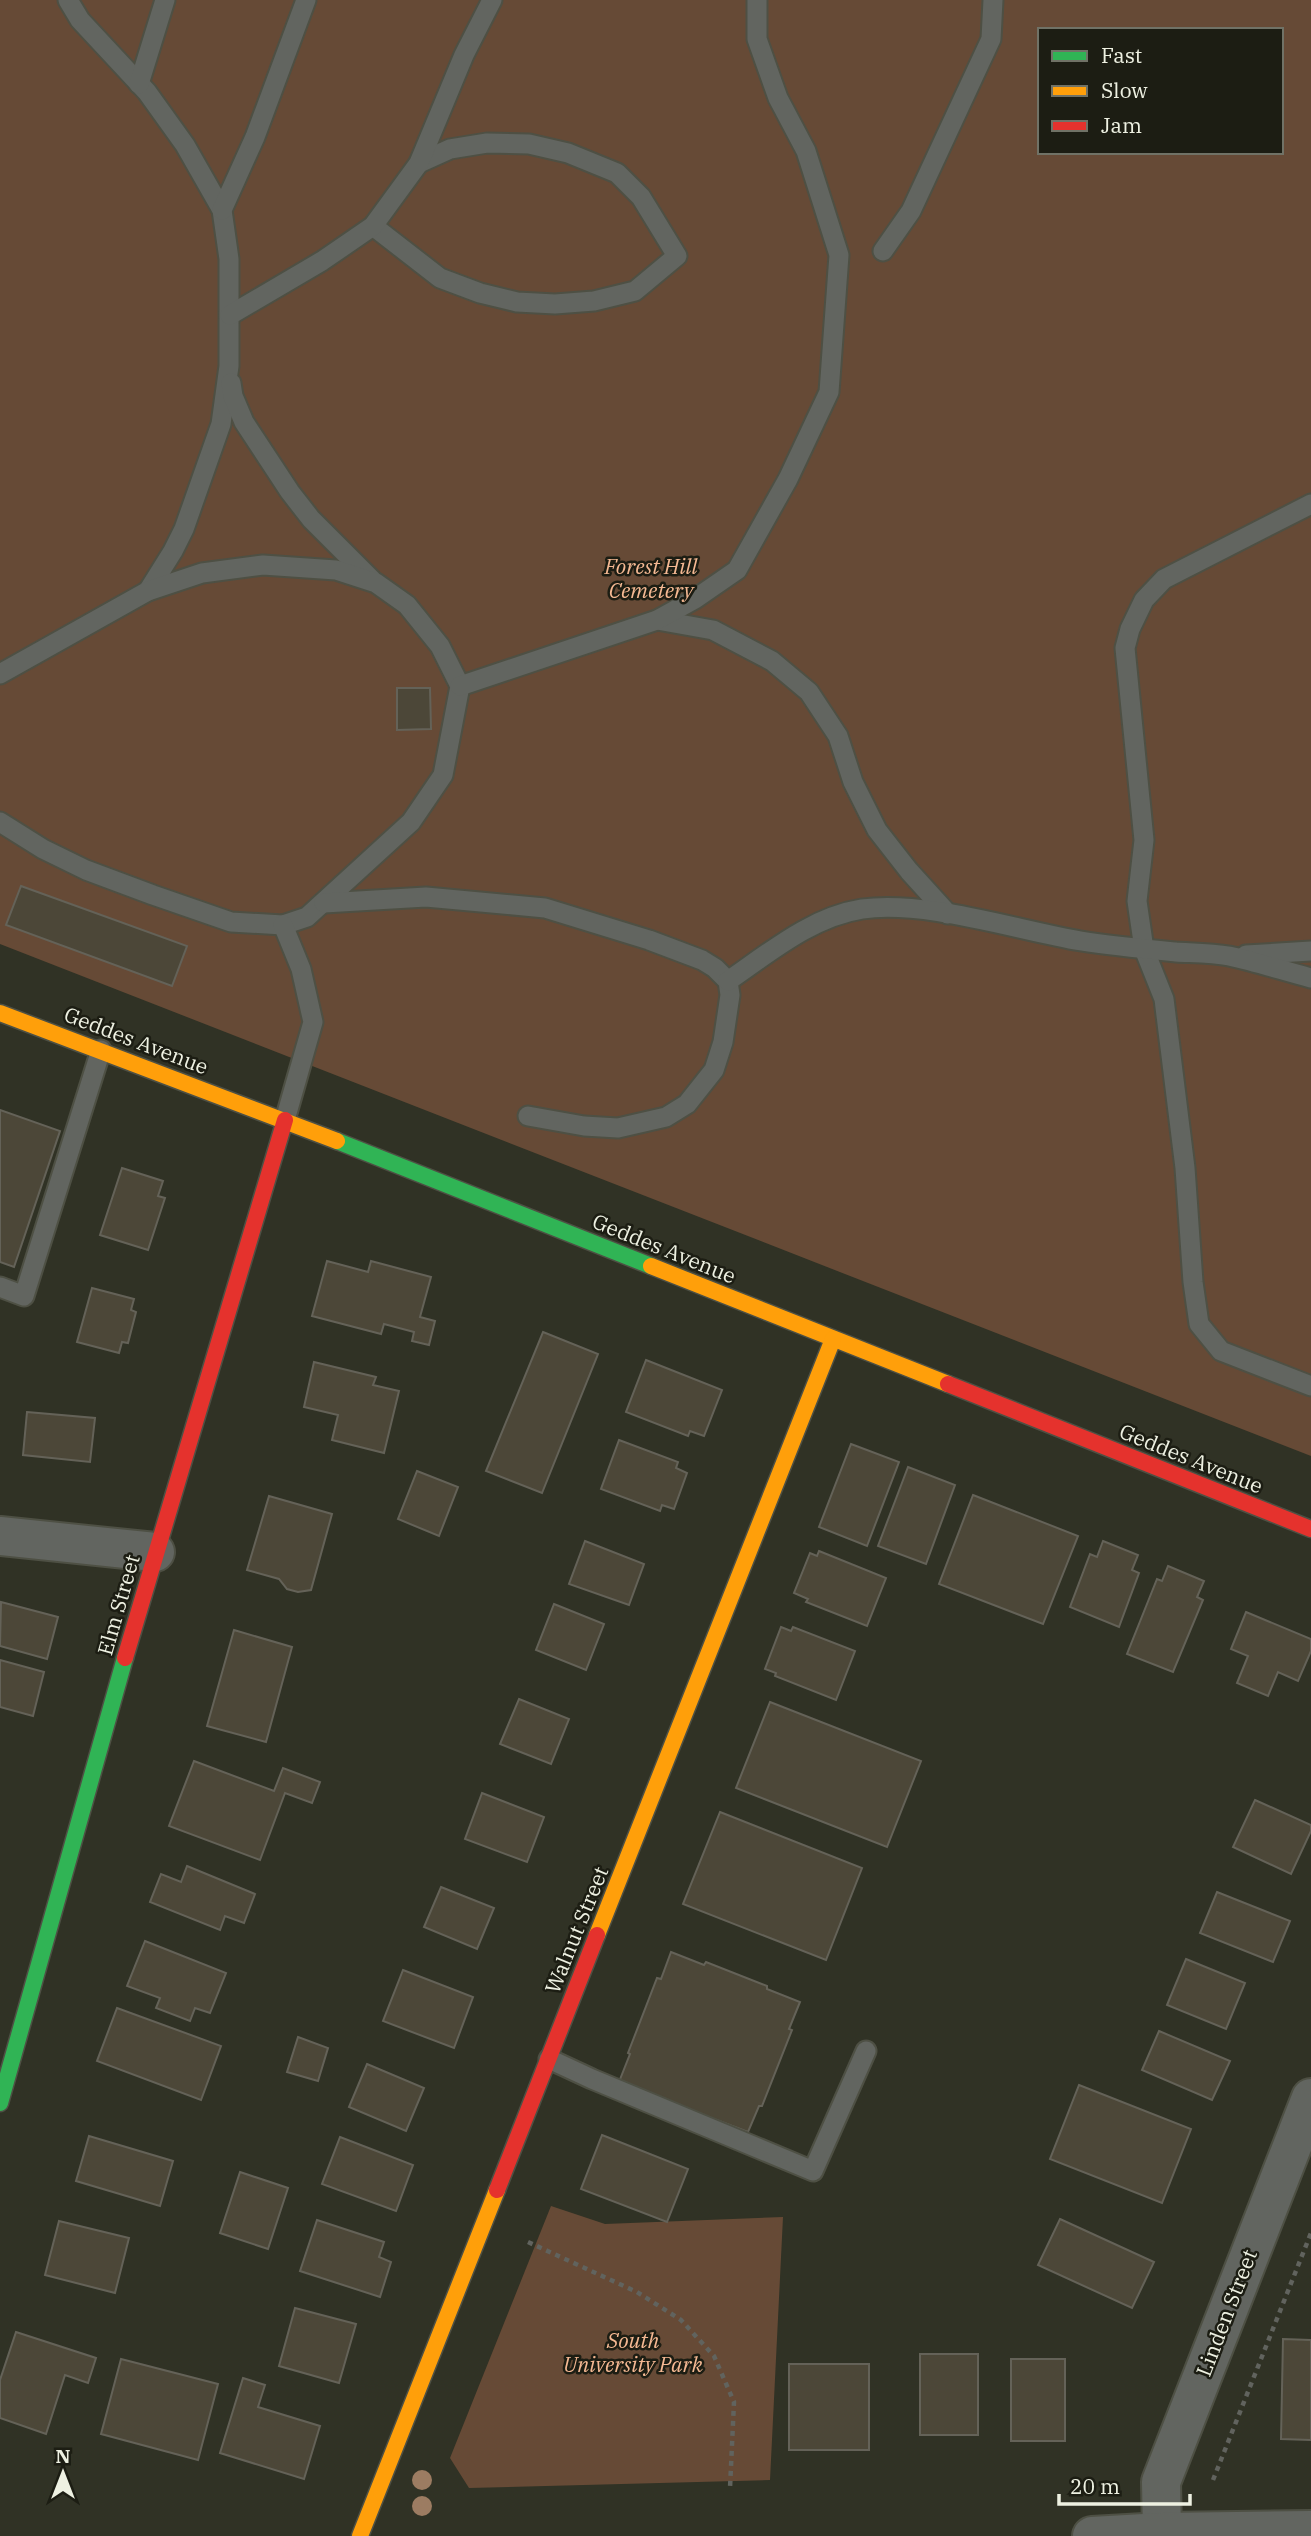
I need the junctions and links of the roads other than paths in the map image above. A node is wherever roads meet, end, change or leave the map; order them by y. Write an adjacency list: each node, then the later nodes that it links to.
1 (68, 0): 7 (lane)
2 (165, 0): 7 (lane)
3 (306, 0): 9 (lane)
4 (492, 0): 8 (lane)
5 (757, 0): 17 (lane)
6 (993, 0): 11 (lane)
7 (139, 84): 9 (lane)
8 (419, 163): 10 (lane); 10 (lane)
9 (222, 210): 12 (lane)
10 (373, 226): 12 (lane)
11 (883, 251)
12 (230, 315): 13 (lane)
13 (229, 366): 15 (lane); 16 (lane)
14 (1311, 504): 24 (lane)
15 (376, 583): 16 (lane); 19 (lane)
16 (148, 591): 18 (lane)
17 (657, 620): 19 (lane); 22 (lane)
18 (0, 674)
19 (460, 686): 21 (lane)
20 (0, 822): 23 (lane)
21 (324, 903): 23 (lane); 28 (lane)
22 (948, 914): 24 (lane); 28 (lane)
23 (283, 925): 32 (lane)
24 (1144, 949): 26 (lane); 35 (lane)
25 (1311, 951): 26 (lane)
26 (1227, 956): 27 (lane)
27 (1311, 978)
28 (728, 981): 31 (lane)
29 (0, 1013): 30 (street, Geddes Avenue)
30 (101, 1050): 32 (street, Geddes Avenue); 33 (lane)
31 (527, 1116)
32 (285, 1120): 34 (street, Geddes Avenue); 38 (street, Elm Street)
33 (0, 1287)
34 (833, 1339): 36 (street, Geddes Avenue); 40 (street, Walnut Street)
35 (1311, 1386)
36 (1311, 1529)
37 (0, 1536): 38 (street)
38 (155, 1552): 41 (street, Elm Street)
39 (866, 2051): 40 (lane)
40 (549, 2059): 45 (street, Walnut Street)
41 (2, 2085)
42 (1311, 2098): 44 (street, Linden Street)
43 (1311, 2530): 44 (street)
44 (1162, 2532): 46 (street)
45 (360, 2536)
46 (1092, 2536)

